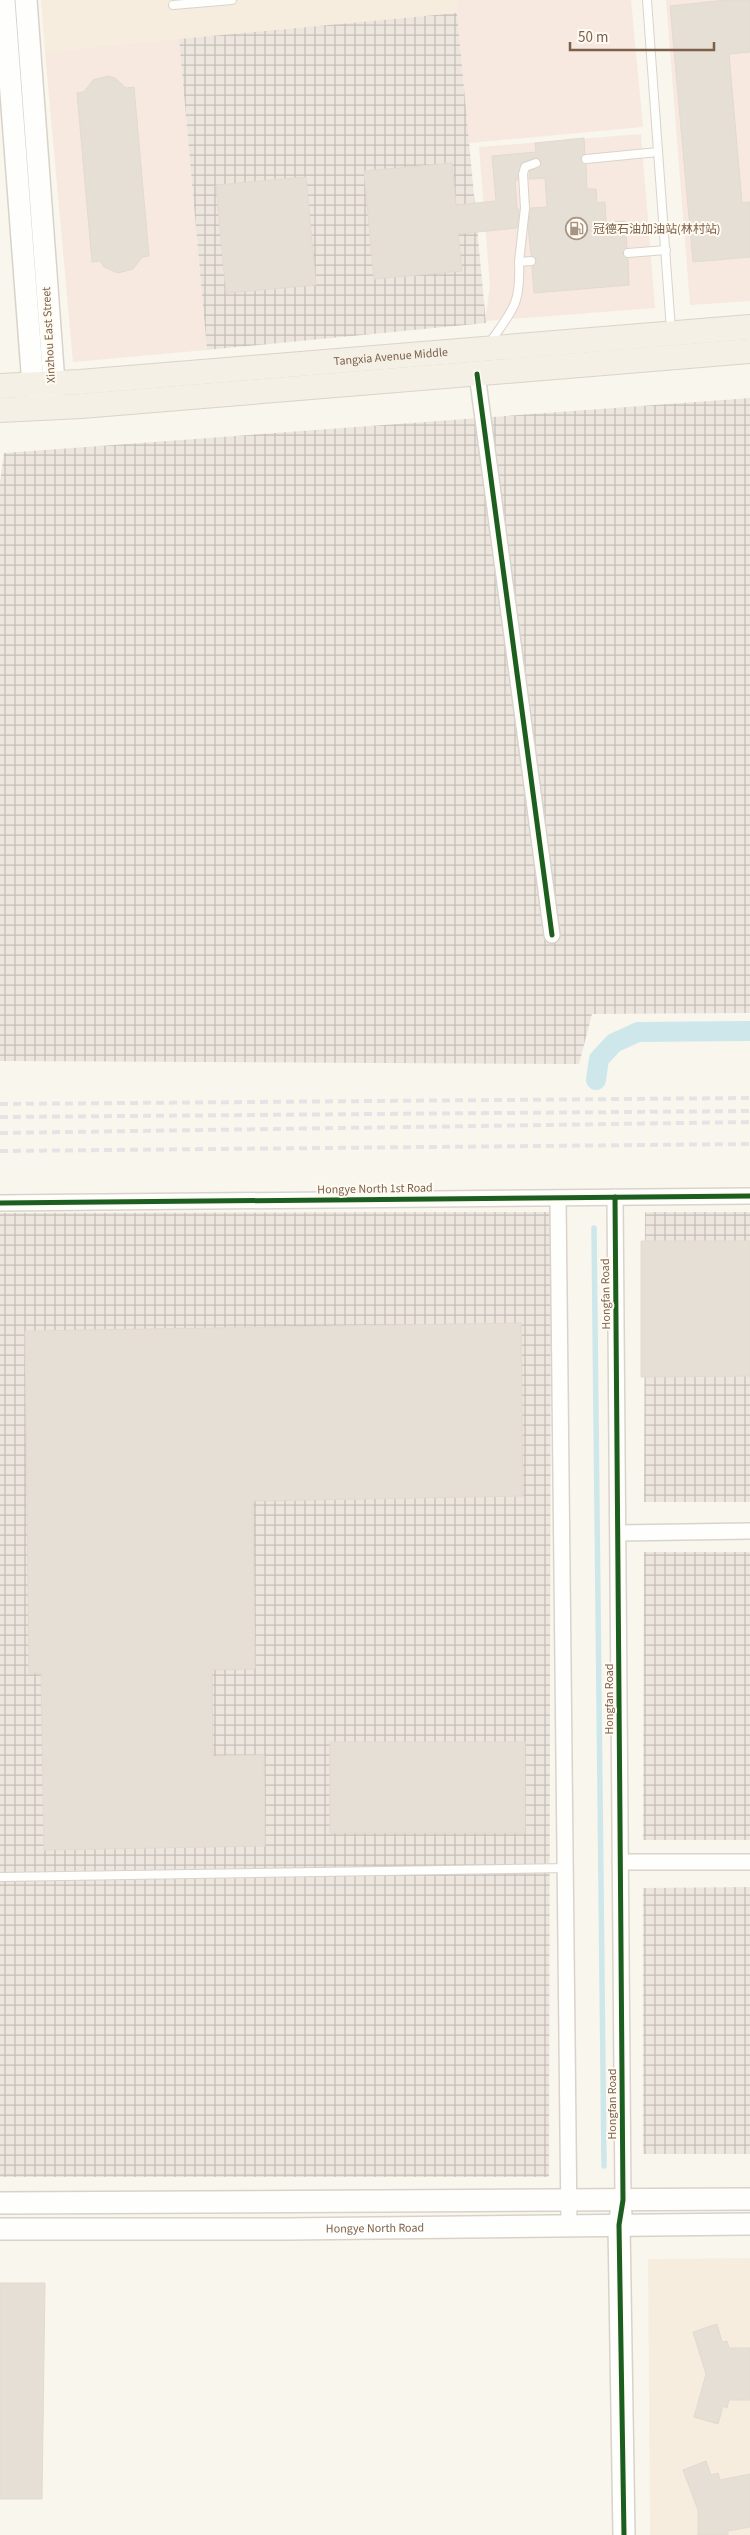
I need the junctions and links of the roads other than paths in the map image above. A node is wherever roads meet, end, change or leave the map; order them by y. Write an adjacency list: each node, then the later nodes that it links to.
1 (4, 0): 18 (main road, Xinzhou East Street)
2 (26, 0): 18 (main road, Xinzhou East Street)
3 (232, 0): 5 (lane)
4 (647, 0): 6 (lane)
5 (173, 6)
6 (658, 152): 7 (lane); 9 (lane)
7 (586, 158)
8 (536, 162): 11 (lane)
9 (666, 250): 10 (lane); 14 (lane)
10 (628, 253)
11 (518, 262): 12 (lane); 15 (lane)
12 (531, 262)
13 (750, 327): 14 (main road, Tangxia Avenue Middle)
14 (672, 333): 15 (main road, Tangxia Avenue Middle)
15 (486, 349): 18 (main road, Tangxia Avenue Middle)
16 (750, 351): 17 (main road, Tangxia Avenue Middle)
17 (477, 374): 20 (main road, Tangxia Avenue Middle); 22 (street)
18 (44, 384): 19 (main road, Tangxia Avenue Middle); 20 (main road, Xinzhou East Street)
19 (0, 386)
20 (45, 408): 21 (main road, Tangxia Avenue Middle)
21 (0, 410)
22 (552, 934)
23 (750, 1196): 24 (street, Hongye North 1st Road)
24 (615, 1197): 25 (street, Hongye North 1st Road); 28 (street, Hongfan Road)
25 (558, 1198): 26 (street, Hongye North 1st Road); 31 (street)
26 (0, 1203)
27 (750, 1532): 28 (street)
28 (618, 1533): 29 (street, Hongfan Road)
29 (620, 1862): 30 (street); 34 (street, Hongfan Road)
30 (750, 1862)
31 (566, 1868): 32 (lane); 35 (street)
32 (0, 1877)
33 (750, 2199): 34 (main road, Hongye North Road)
34 (623, 2200): 35 (main road, Hongye North Road); 38 (main road)
35 (570, 2201): 36 (main road, Hongye North Road); 39 (street)
36 (0, 2204)
37 (750, 2224): 38 (main road, Hongye North Road)
38 (619, 2225): 39 (main road, Hongye North Road); 41 (main road)
39 (569, 2226): 40 (main road, Hongye North Road)
40 (0, 2228)
41 (624, 2535)

